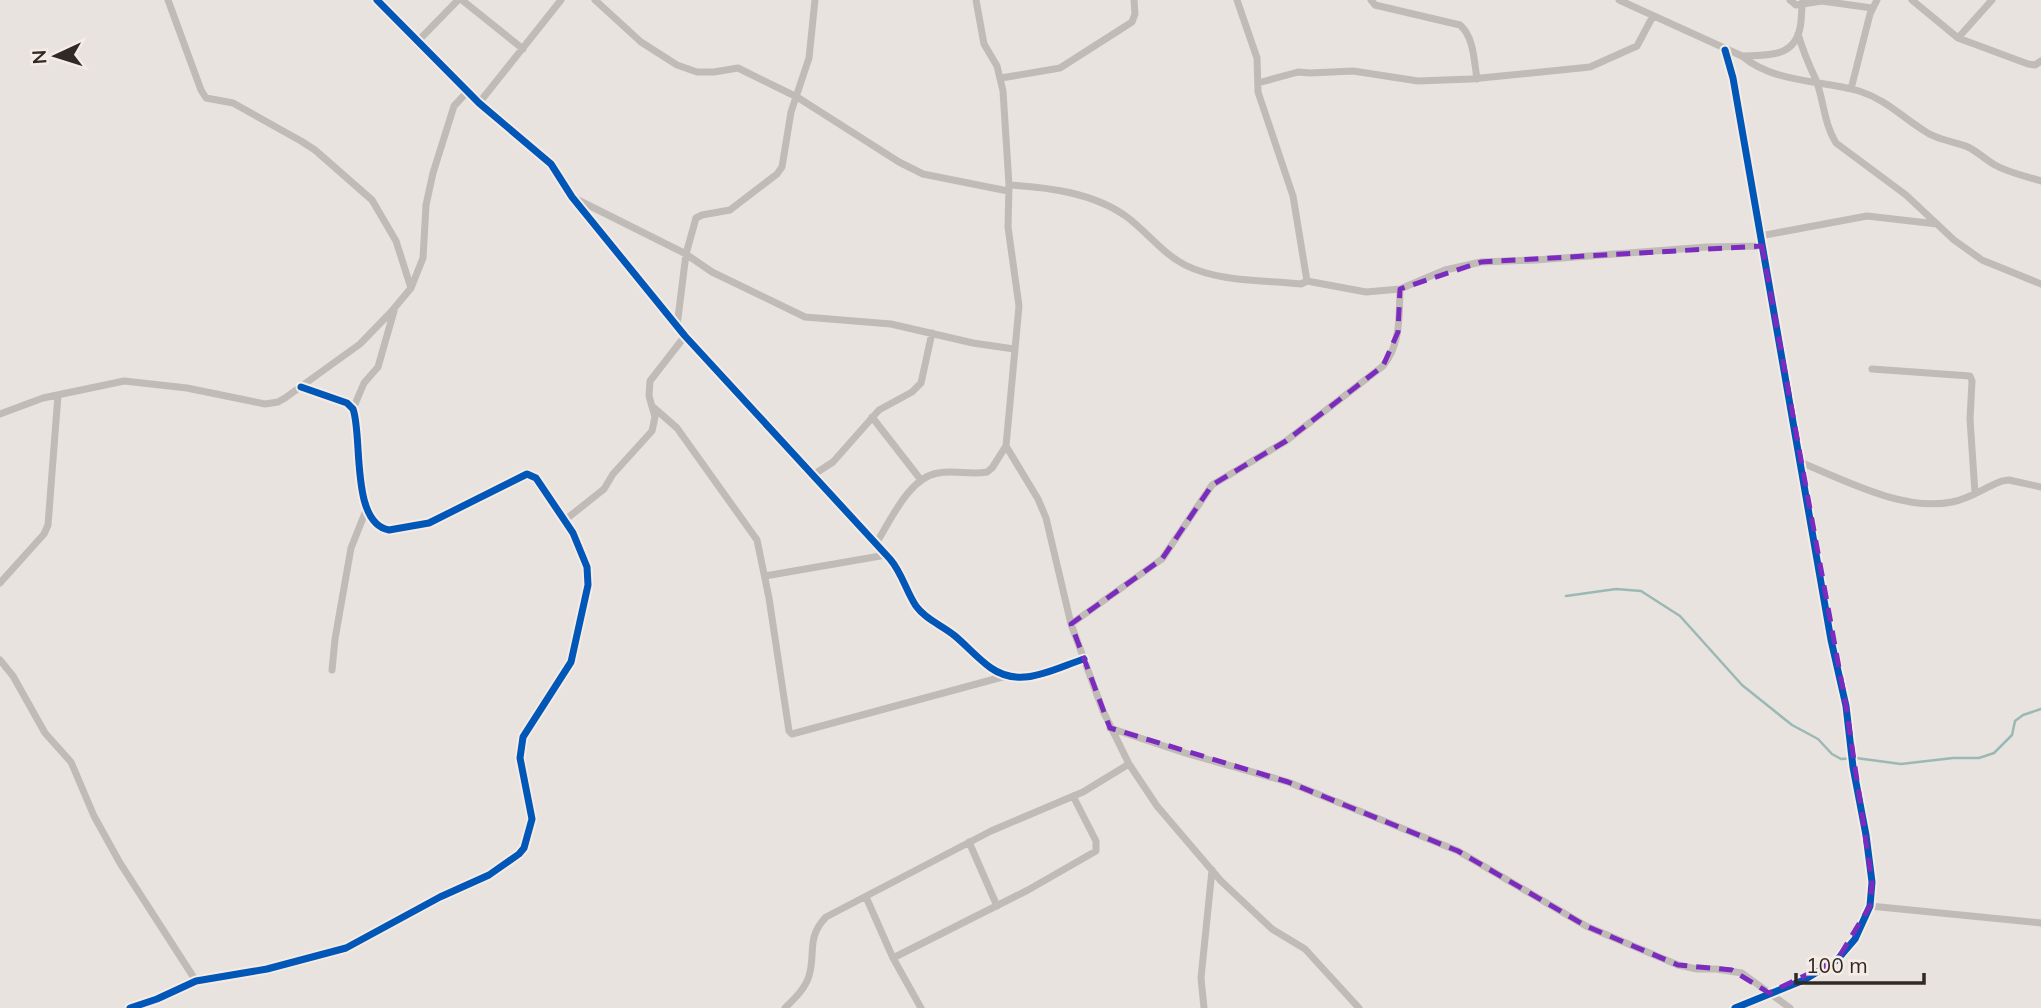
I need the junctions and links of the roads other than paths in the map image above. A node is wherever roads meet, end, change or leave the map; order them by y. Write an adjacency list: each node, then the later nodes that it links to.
1 (168, 0): 44 (street)
2 (377, 0): 21 (street)
3 (460, 0): 21 (street); 22 (street)
4 (561, 0): 22 (street)
5 (594, 0): 32 (street)
6 (815, 0): 32 (street)
7 (976, 0): 26 (street)
8 (1134, 0): 26 (street)
9 (1237, 0): 29 (street)
10 (1371, 0): 27 (street)
11 (1619, 0): 18 (street)
12 (1790, 0): 16 (street)
13 (1877, 0): 17 (street)
14 (1912, 0): 20 (street)
15 (1992, 0): 20 (street)
16 (1802, 3): 17 (street); 19 (street)
17 (1872, 8): 30 (street)
18 (1653, 16): 23 (street); 27 (street)
19 (1798, 34): 24 (street); 28 (street)
20 (1958, 38): 25 (street)
21 (418, 41): 31 (street)
22 (523, 49): 33 (street)
23 (1726, 50): 24 (street); 38 (street)
24 (1742, 56): 28 (street)
25 (2041, 61)
26 (1001, 78): 35 (street)
27 (1477, 79): 29 (street)
28 (1816, 81): 30 (street); 37 (street)
29 (1258, 83): 42 (street)
30 (1851, 89): 34 (street)
31 (468, 91): 33 (street); 44 (street)
32 (797, 97): 35 (street); 40 (street)
33 (480, 103): 36 (street)
34 (2041, 181)
35 (1008, 188): 42 (street); 50 (street)
36 (572, 197): 40 (street); 47 (street)
37 (1938, 224): 38 (street); 43 (street)
38 (1760, 236): 39 (street)
39 (1762, 246): 45 (street); 59 (street)
40 (686, 254): 47 (street); 48 (street)
41 (2041, 274): 43 (street)
42 (1307, 281): 45 (street)
43 (2040, 284)
44 (411, 288): 46 (street)
45 (1400, 289): 70 (street)
46 (395, 308): 52 (street); 55 (street)
47 (677, 326): 49 (street)
48 (932, 333): 50 (street); 57 (street)
49 (685, 336): 54 (street); 60 (street)
50 (1014, 349): 58 (street)
51 (1872, 369): 63 (street)
52 (301, 387): 53 (street); 55 (street)
53 (58, 395): 56 (street); 69 (street)
54 (653, 407): 65 (street); 68 (street)
55 (353, 409): 64 (street)
56 (0, 414)
57 (872, 417): 60 (street); 61 (street)
58 (1006, 446): 61 (street); 70 (street)
59 (1800, 462): 63 (street); 82 (street)
60 (813, 475): 66 (street)
61 (921, 480): 66 (street)
62 (2041, 487): 63 (street)
63 (1975, 493)
64 (367, 508): 65 (street); 73 (street)
65 (565, 520): 85 (street)
66 (875, 545): 67 (street)
67 (886, 555): 68 (street); 74 (street)
68 (765, 576): 74 (street)
69 (0, 583)
70 (1071, 624): 71 (street)
71 (1084, 659): 74 (street); 75 (street)
72 (0, 660): 85 (street)
73 (332, 670)
74 (1006, 676)
75 (1110, 728): 76 (street); 86 (street)
76 (1129, 764): 77 (street); 79 (street)
77 (1073, 796): 78 (street); 81 (street)
78 (969, 842): 80 (street); 81 (street)
79 (1212, 870): 90 (street); 91 (street)
80 (866, 897): 84 (street); 88 (street)
81 (997, 906): 84 (street)
82 (1870, 906): 83 (street); 86 (street)
83 (2041, 923)
84 (893, 958): 89 (street)
85 (197, 981): 87 (street)
86 (1769, 993): 92 (street); 93 (street)
87 (130, 1008)
88 (785, 1008)
89 (921, 1008)
90 (1203, 1008)
91 (1359, 1008)
92 (1735, 1008)
93 (1790, 1008)

